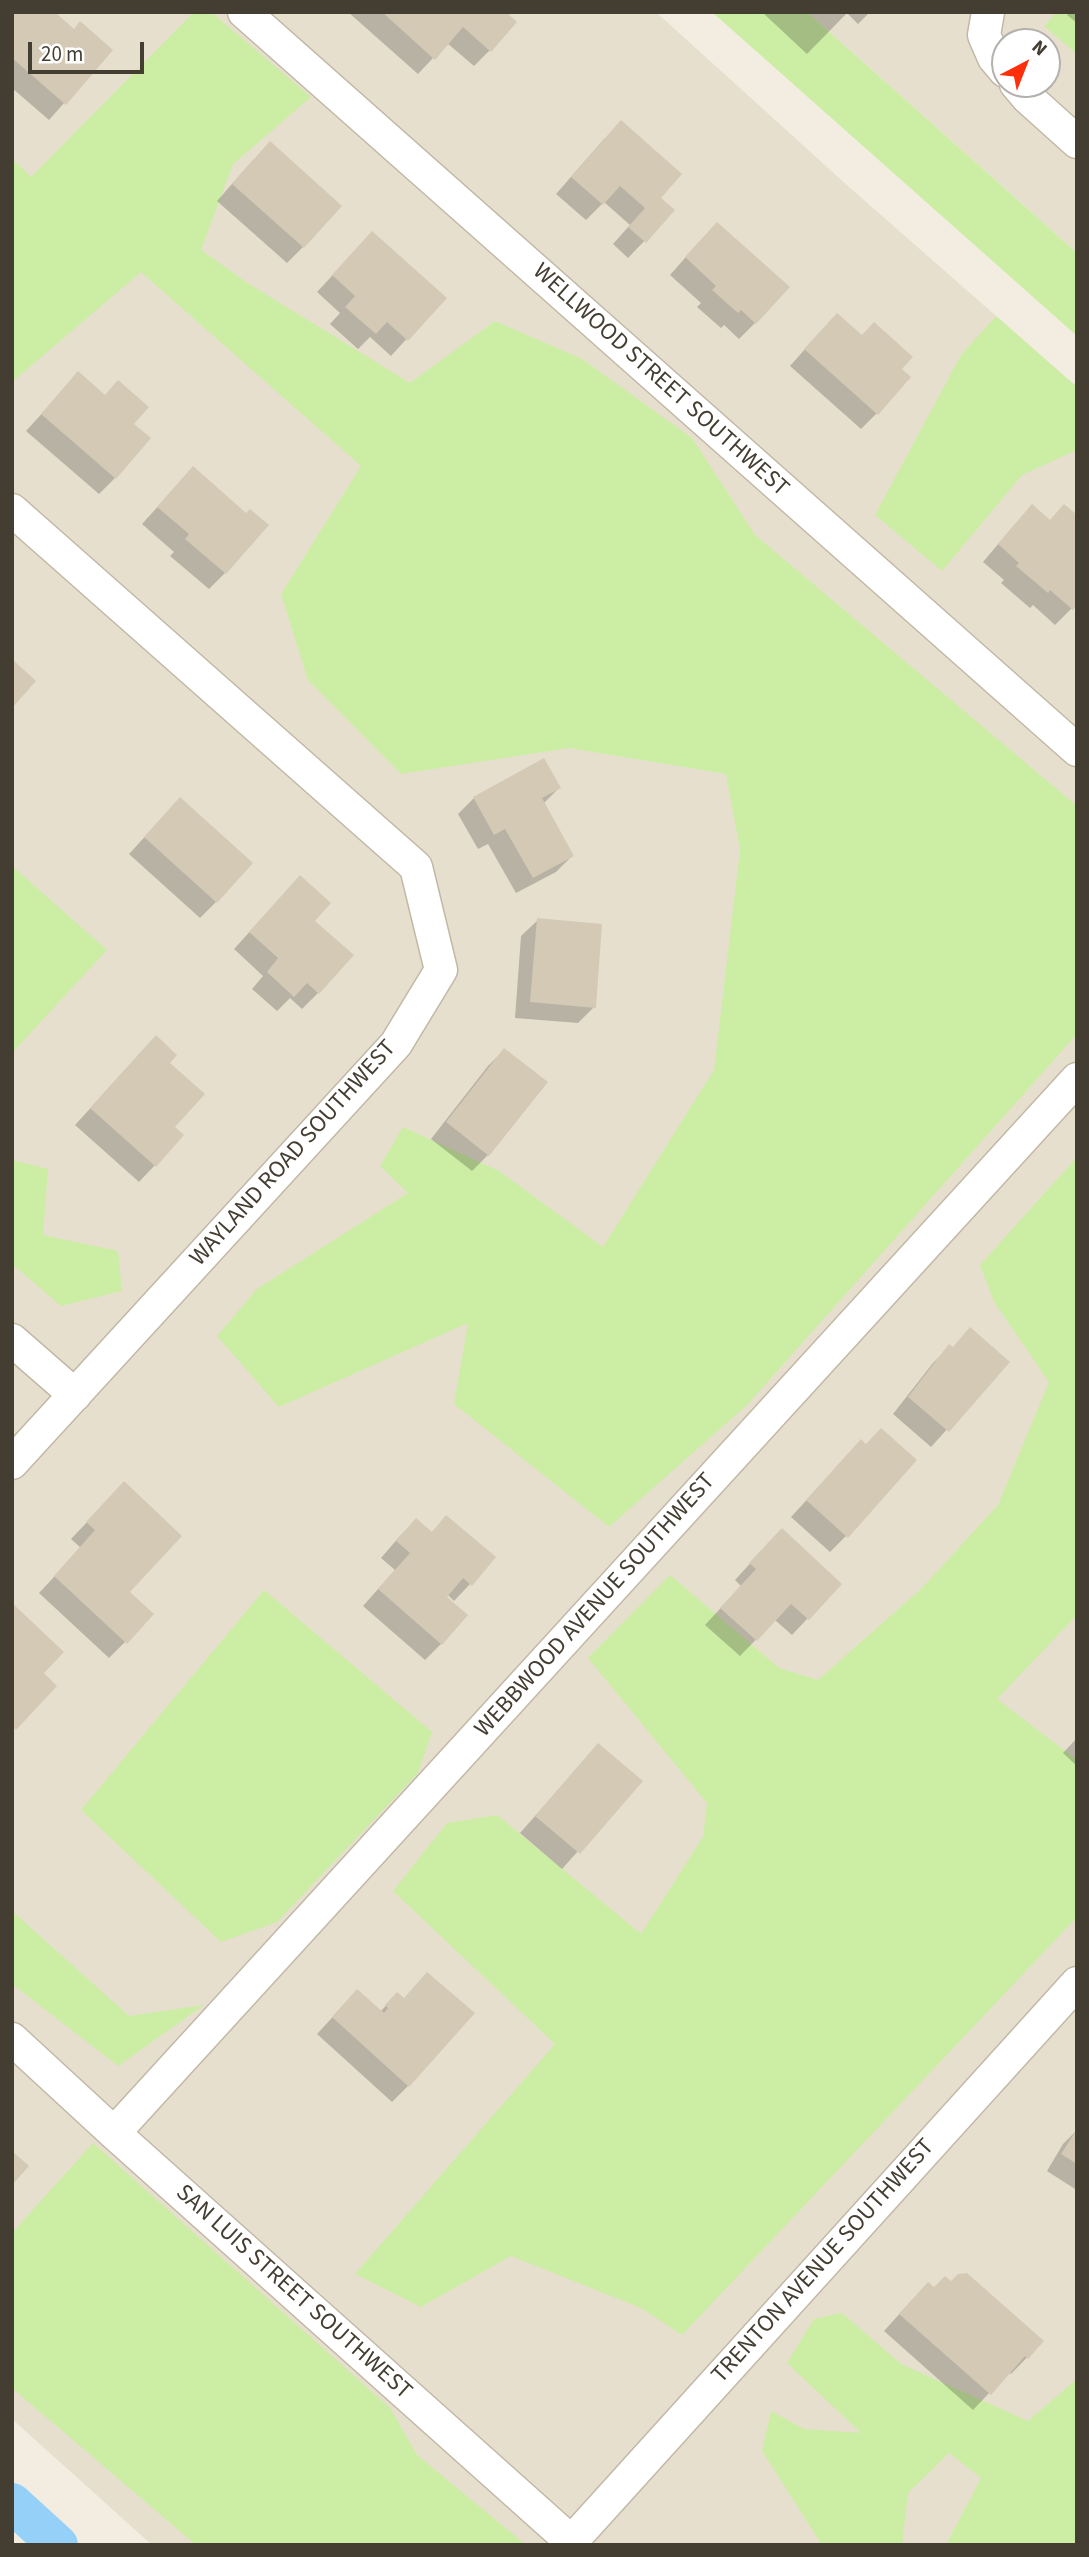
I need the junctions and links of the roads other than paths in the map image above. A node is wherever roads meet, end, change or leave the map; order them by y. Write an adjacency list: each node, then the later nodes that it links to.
1 (244, 12): 7 (street, WELLWOOD STREET SOUTHWEST)
2 (988, 12): 3 (street)
3 (991, 51)
4 (1028, 98): 5 (street)
5 (1077, 142)
6 (12, 510): 10 (street, WAYLAND ROAD SOUTHWEST)
7 (1077, 750)
8 (1077, 1079): 14 (street, WEBBWOOD AVENUE SOUTHWEST)
9 (12, 1340): 10 (street)
10 (75, 1395): 11 (street, WAYLAND ROAD SOUTHWEST)
11 (12, 1463)
12 (1077, 1983): 15 (street, TRENTON AVENUE SOUTHWEST)
13 (12, 2039): 14 (street, SAN LUIS STREET SOUTHWEST)
14 (114, 2133): 15 (street, SAN LUIS STREET SOUTHWEST)
15 (574, 2543)

